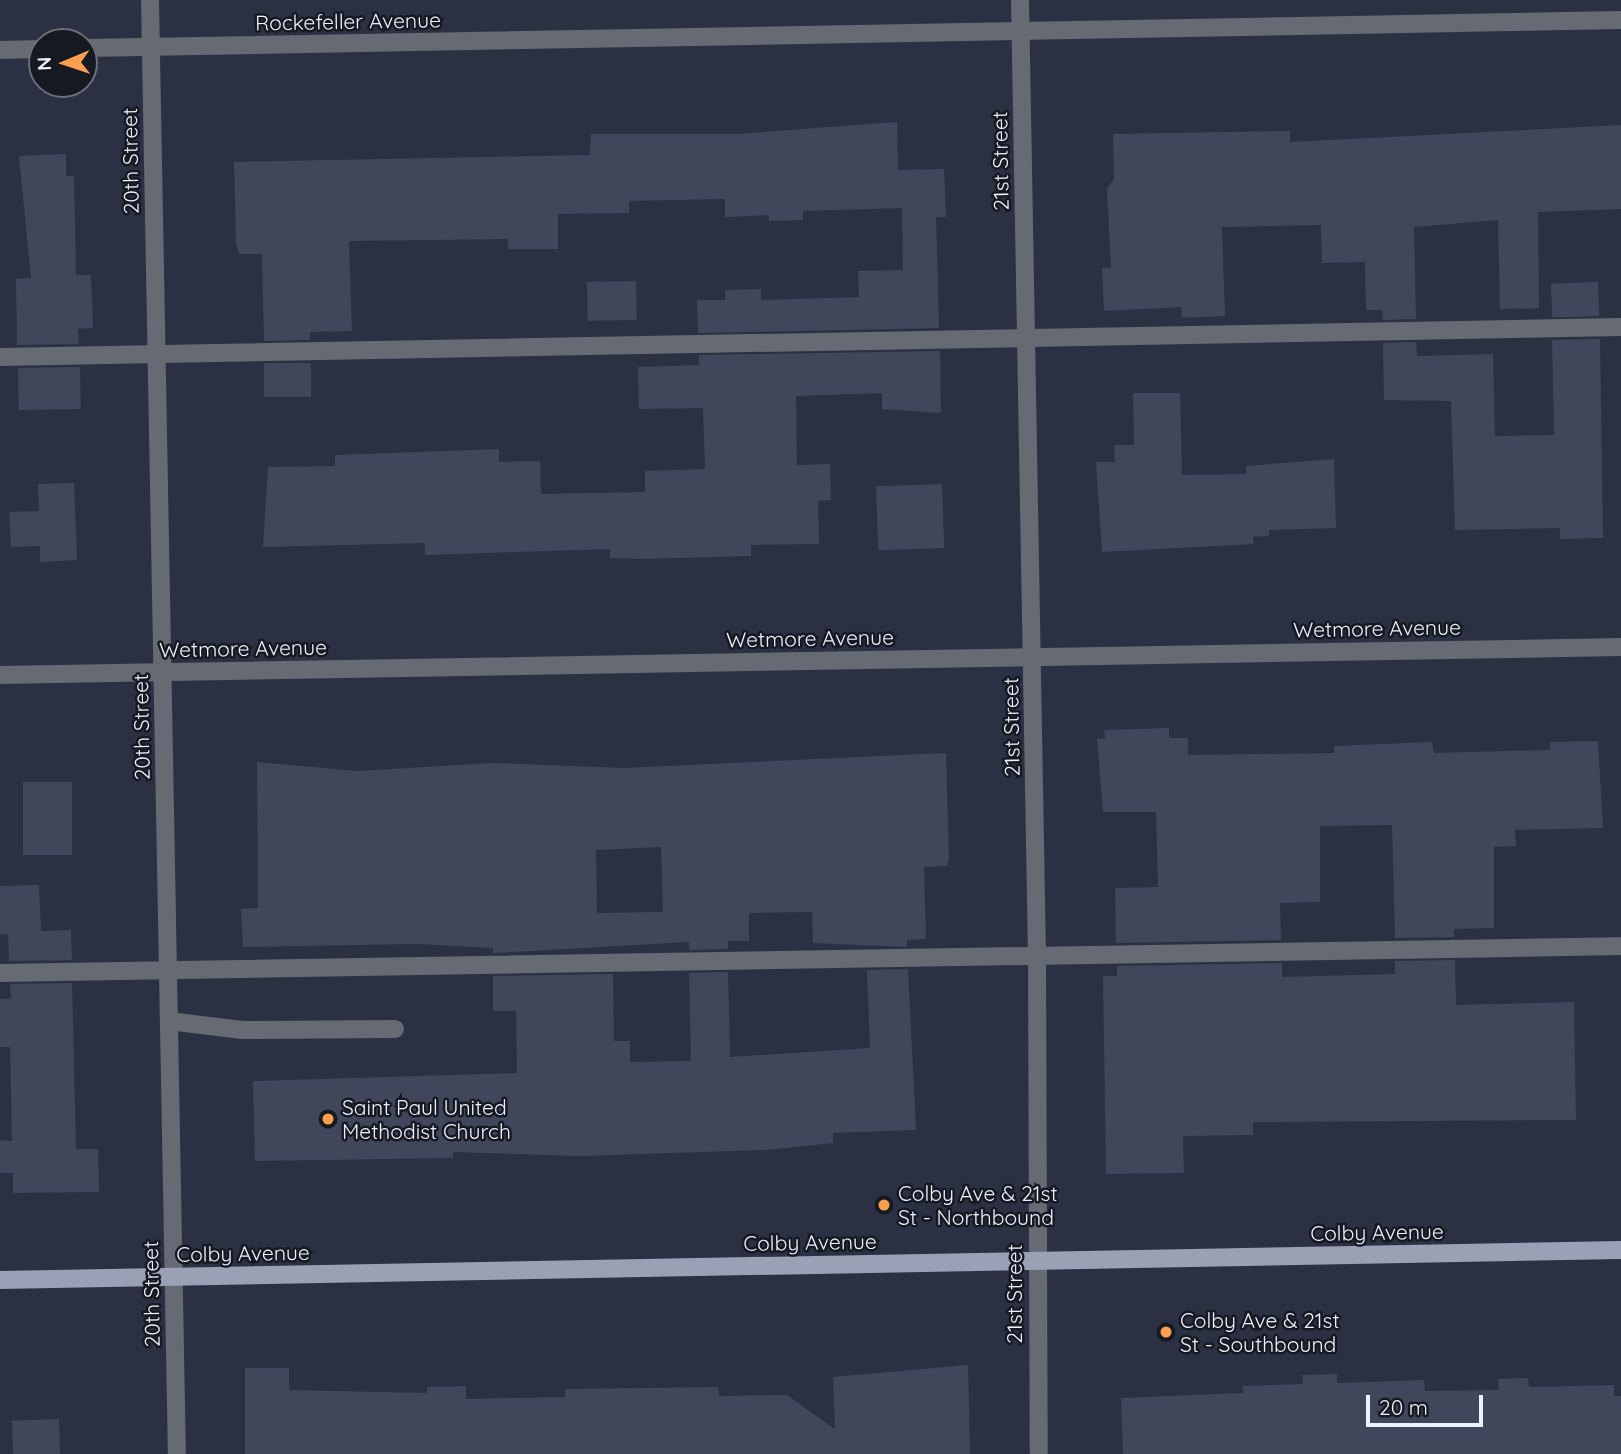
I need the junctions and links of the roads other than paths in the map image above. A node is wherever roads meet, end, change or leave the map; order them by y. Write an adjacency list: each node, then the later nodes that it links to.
1 (150, 0): 5 (street, 20th Street)
2 (1020, 0): 4 (street, 21st Street)
3 (1621, 19): 4 (street, Rockefeller Avenue)
4 (1020, 31): 5 (street, Rockefeller Avenue); 10 (street, 21st Street)
5 (151, 47): 6 (street, Rockefeller Avenue); 11 (street, 20th Street)
6 (98, 48)
7 (28, 49): 8 (street)
8 (0, 50)
9 (1621, 327): 10 (street)
10 (1026, 337): 11 (street); 14 (street, 21st Street)
11 (157, 354): 12 (street); 15 (street, 20th Street)
12 (0, 357)
13 (1621, 647): 14 (street, Wetmore Avenue)
14 (1032, 657): 15 (street, Wetmore Avenue); 18 (street, 21st Street)
15 (162, 672): 16 (street, Wetmore Avenue); 19 (street, 20th Street)
16 (0, 675)
17 (1621, 946): 18 (street)
18 (1037, 957): 19 (street); 24 (street, 21st Street)
19 (168, 970): 20 (street); 21 (street, 20th Street)
20 (0, 973)
21 (169, 1021): 22 (street); 25 (street, 20th Street)
22 (395, 1029)
23 (1621, 1250): 24 (main road, Colby Avenue)
24 (1036, 1261): 25 (main road, Colby Avenue); 28 (street, 21st Street)
25 (174, 1277): 26 (main road, Colby Avenue); 27 (street, 20th Street)
26 (0, 1280)
27 (177, 1454)
28 (1039, 1454)

